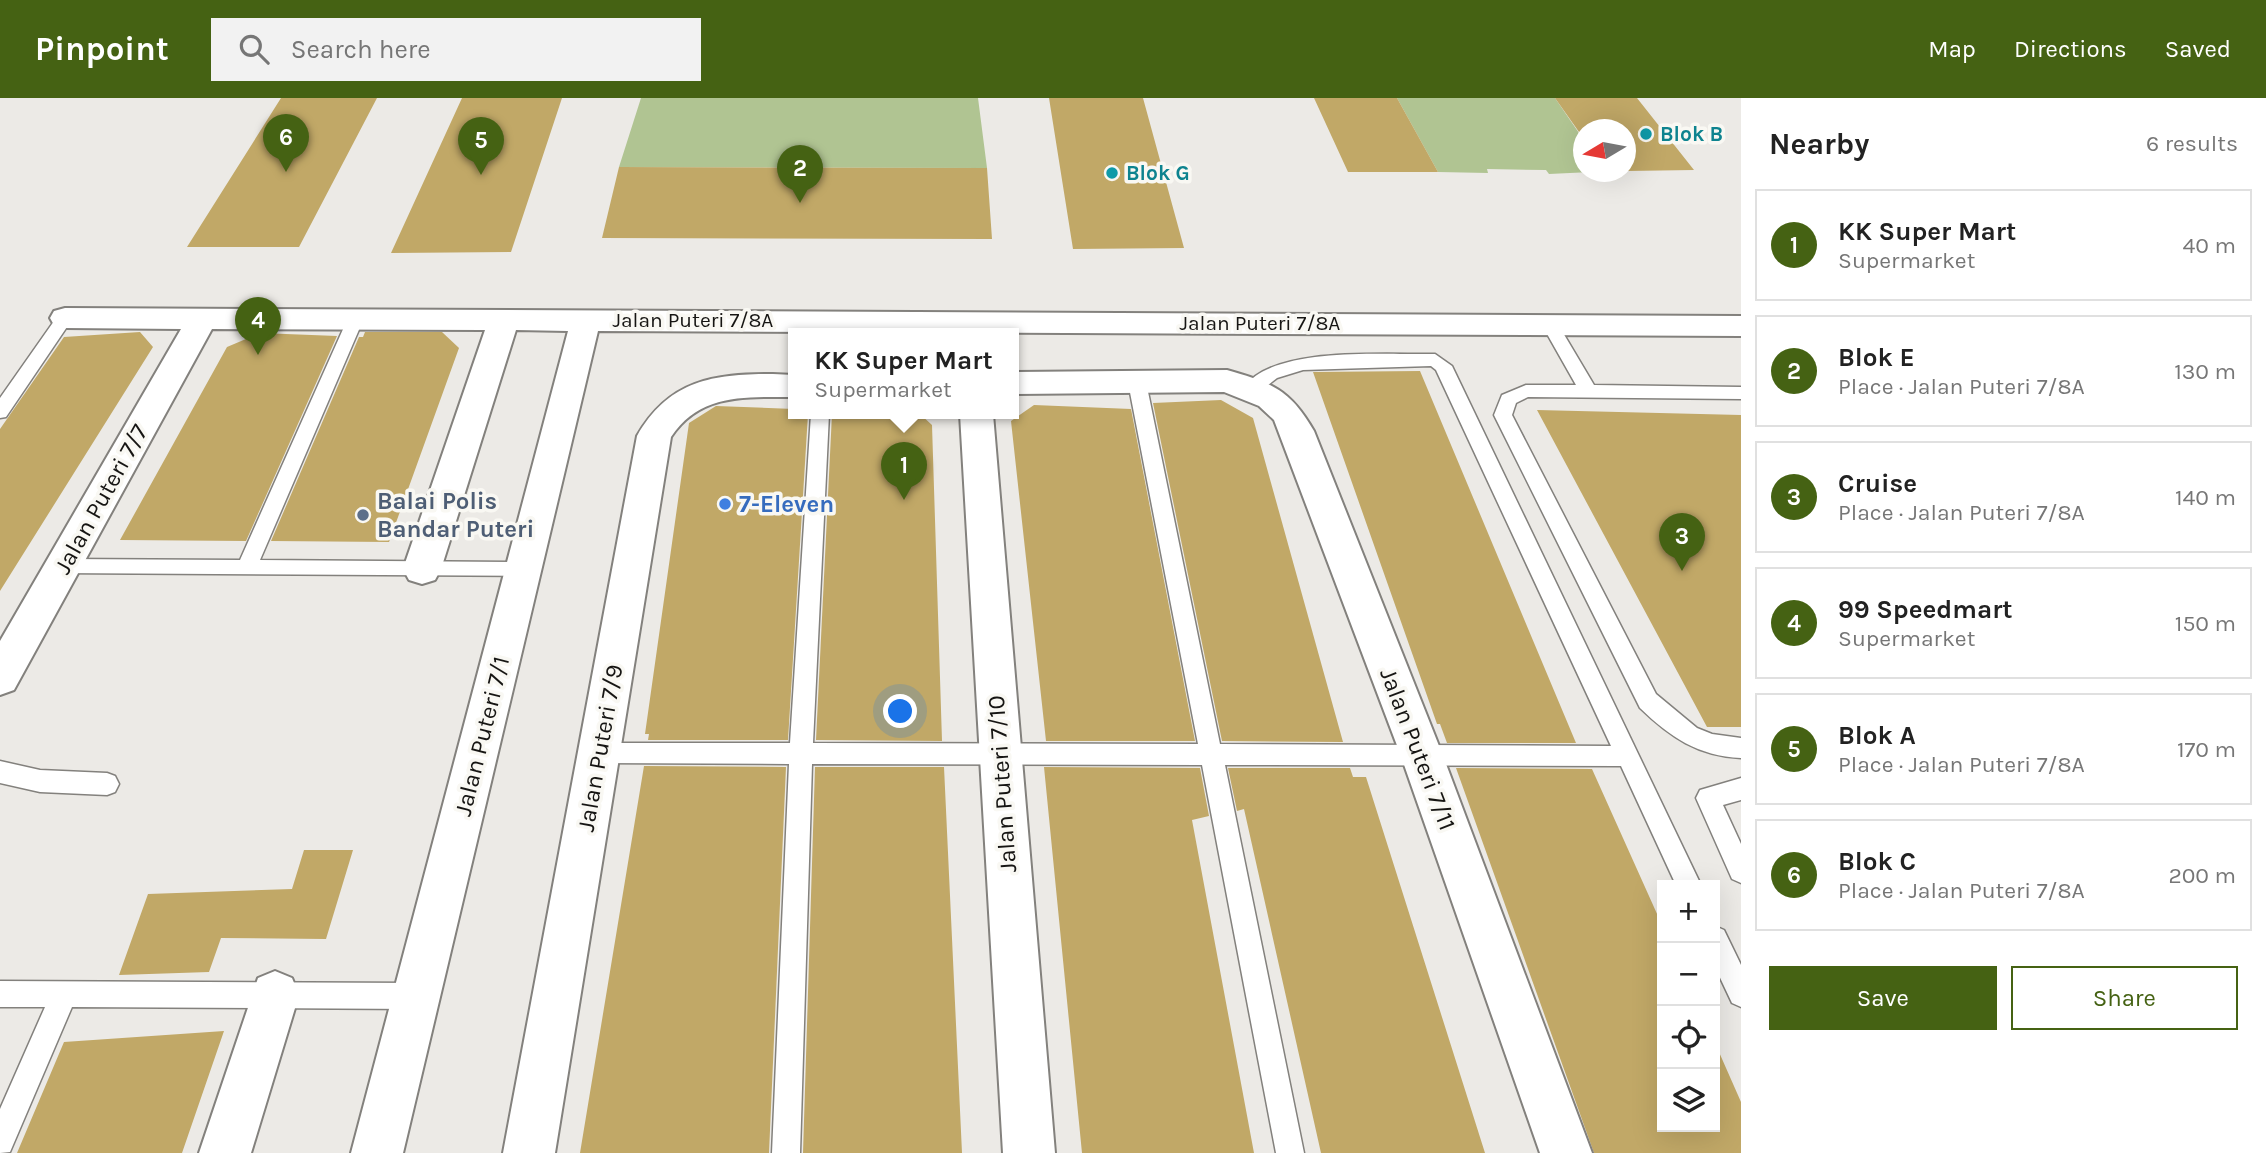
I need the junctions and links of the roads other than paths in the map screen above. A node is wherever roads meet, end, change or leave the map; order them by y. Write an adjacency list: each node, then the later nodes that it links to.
1 (65, 318): 3 (street, Jalan Puteri 7/8A); 15 (lane)
2 (356, 318): 3 (street, Jalan Puteri 7/8A); 4 (street, Jalan Puteri 7/8A); 19 (lane)
3 (202, 319): 18 (street, Jalan Puteri 7/7)
4 (504, 319): 5 (street, Jalan Puteri 7/8A); 20 (street)
5 (586, 320): 8 (street, Jalan Puteri 7/8A); 21 (street, Jalan Puteri 7/1)
6 (1550, 325): 7 (street, Jalan Puteri 7/8A); 8 (street, Jalan Puteri 7/8A); 13 (lane)
7 (1741, 326)
8 (972, 328)
9 (1137, 382): 10 (street); 11 (street); 27 (lane)
10 (1019, 383)
11 (1240, 385): 28 (street, Jalan Puteri 7/11); 29 (lane)
12 (788, 386): 24 (street, Jalan Puteri 7/9)
13 (1589, 392): 14 (lane); 23 (lane)
14 (1741, 393)
15 (0, 412)
16 (820, 419): 25 (lane)
17 (976, 419): 26 (street, Jalan Puteri 7/10)
18 (63, 567): 19 (lane); 22 (street, Jalan Puteri 7/7)
19 (247, 568): 20 (lane)
20 (422, 569): 21 (lane)
21 (523, 570): 40 (street, Jalan Puteri 7/1)
22 (0, 678)
23 (1741, 748)
24 (599, 753): 25 (lane); 44 (street, Jalan Puteri 7/9)
25 (801, 754): 26 (lane); 45 (lane)
26 (1000, 755): 27 (lane); 46 (street, Jalan Puteri 7/10)
27 (1211, 755): 28 (lane); 47 (lane)
28 (1422, 756): 29 (lane); 48 (street, Jalan Puteri 7/11)
29 (1628, 756): 34 (lane)
30 (0, 772): 31 (lane)
31 (107, 784)
32 (1741, 789): 33 (lane)
33 (1741, 871)
34 (1687, 880)
35 (1717, 943): 39 (lane)
36 (0, 995): 37 (lane)
37 (64, 995): 38 (lane); 41 (lane)
38 (275, 995): 40 (lane); 42 (street)
39 (1741, 995)
40 (416, 996): 43 (street, Jalan Puteri 7/1)
41 (0, 1142)
42 (225, 1153)
43 (377, 1153)
44 (528, 1153)
45 (786, 1153)
46 (1029, 1153)
47 (1290, 1153)
48 (1566, 1153)

